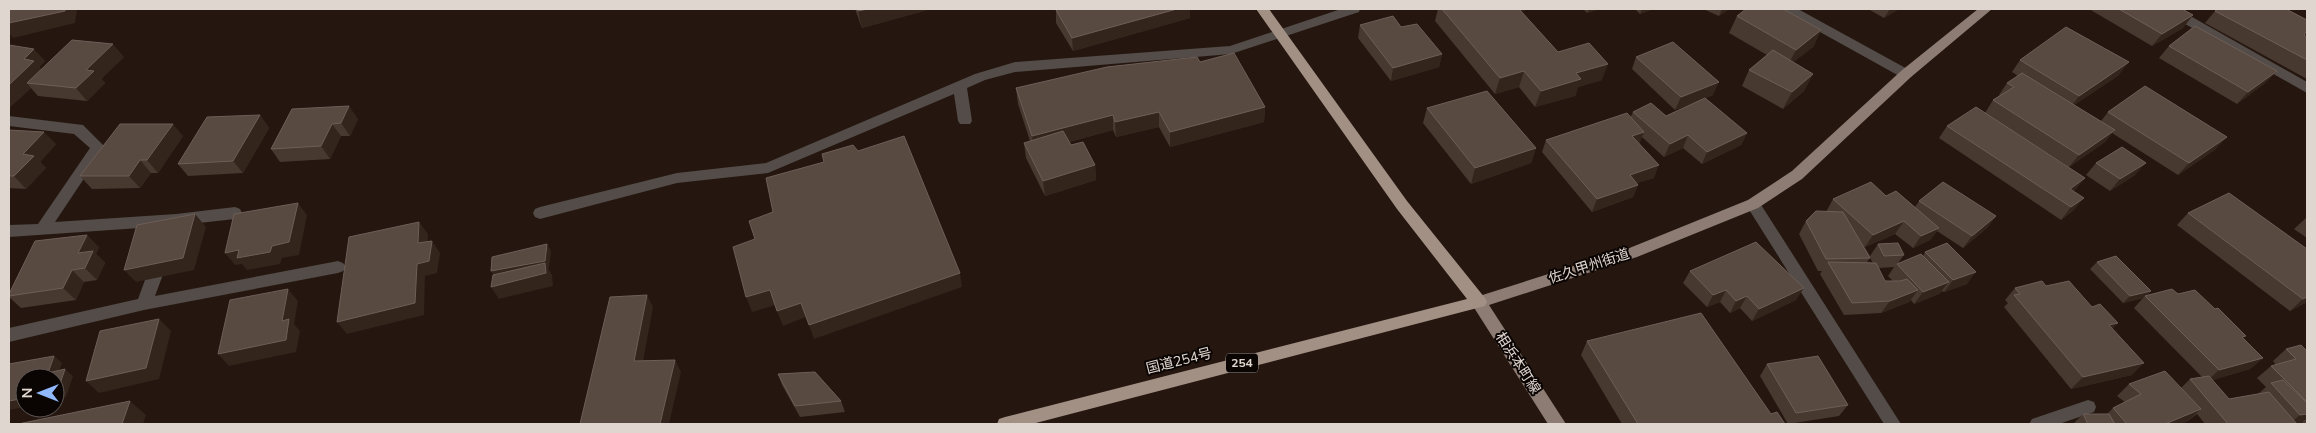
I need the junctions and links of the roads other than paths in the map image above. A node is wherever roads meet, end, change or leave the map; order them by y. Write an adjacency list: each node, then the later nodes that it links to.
1 (1262, 9): 6 (highway)
2 (1354, 9): 6 (street)
3 (1789, 9): 7 (street)
4 (1986, 9): 7 (main road, 佐久甲州街道)
5 (2169, 9): 9 (street)
6 (1281, 34): 8 (street); 19 (highway)
7 (1906, 74): 12 (main road, 佐久甲州街道)
8 (960, 86): 11 (street); 14 (street)
9 (2307, 88)
10 (9, 121): 16 (street)
11 (965, 121)
12 (1753, 204): 19 (main road, 佐久甲州街道); 25 (street)
13 (235, 213): 15 (street)
14 (540, 213)
15 (176, 220): 16 (street); 20 (street)
16 (42, 229): 17 (street)
17 (9, 231)
18 (338, 267): 20 (street)
19 (1479, 302): 23 (highway, 国道254号 / 254); 24 (main road, 相浜本町線)
20 (144, 304): 21 (street)
21 (9, 335)
22 (2088, 407): 26 (street)
23 (1005, 424)
24 (1557, 424)
25 (1893, 424)
26 (2038, 424)

